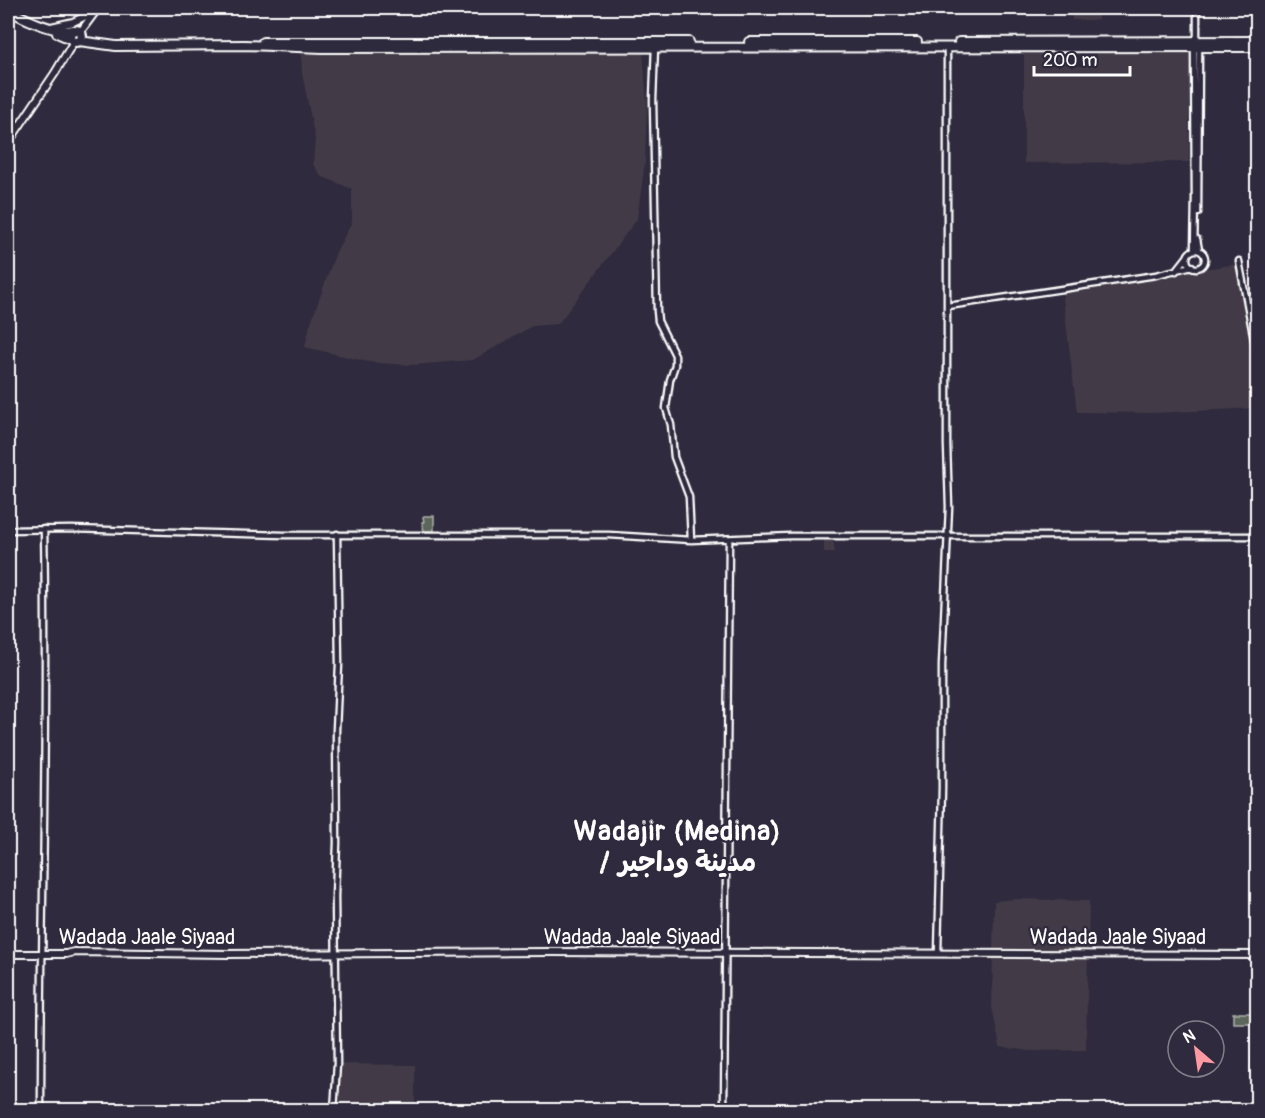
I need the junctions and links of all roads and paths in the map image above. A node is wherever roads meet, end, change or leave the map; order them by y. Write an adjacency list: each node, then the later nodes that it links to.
1 (1197, 8): 8 (street)
2 (97, 9): 5 (main road); 6 (main road)
3 (8, 10): 5 (highway)
4 (8, 14): 6 (highway)
5 (51, 27): 6 (highway)
6 (77, 36): 9 (highway); 14 (main road)
7 (1257, 41): 11 (highway)
8 (1197, 43): 10 (highway); 11 (highway); 15 (street)
9 (654, 44): 10 (highway); 12 (highway); 28 (street)
10 (1146, 44): 12 (highway)
11 (1226, 44): 13 (highway)
12 (947, 47): 20 (street)
13 (1257, 47)
14 (8, 143)
15 (1196, 250): 16 (street); 18 (street)
16 (1188, 256): 18 (street); 19 (street)
17 (1239, 261): 21 (street)
18 (1192, 266): 19 (street)
19 (1176, 271): 20 (street)
20 (948, 306): 26 (street)
21 (1257, 361)
22 (44, 529): 23 (street); 24 (street); 30 (street)
23 (8, 530)
24 (337, 534): 28 (street); 31 (street)
25 (1257, 536): 26 (street)
26 (948, 537): 27 (street); 32 (street)
27 (729, 538): 28 (street); 34 (street)
28 (691, 540)
29 (1257, 891): 35 (street)
30 (41, 953): 31 (main road, Wadada Jaale Siyaad); 33 (main road, Wadada Jaale Siyaad); 36 (street)
31 (337, 953): 34 (main road, Wadada Jaale Siyaad); 37 (street)
32 (938, 953): 34 (main road, Wadada Jaale Siyaad); 35 (main road, Wadada Jaale Siyaad)
33 (8, 954)
34 (726, 954): 38 (street)
35 (1257, 955): 39 (main road)
36 (41, 1110)
37 (334, 1110)
38 (724, 1110)
39 (1255, 1110)

